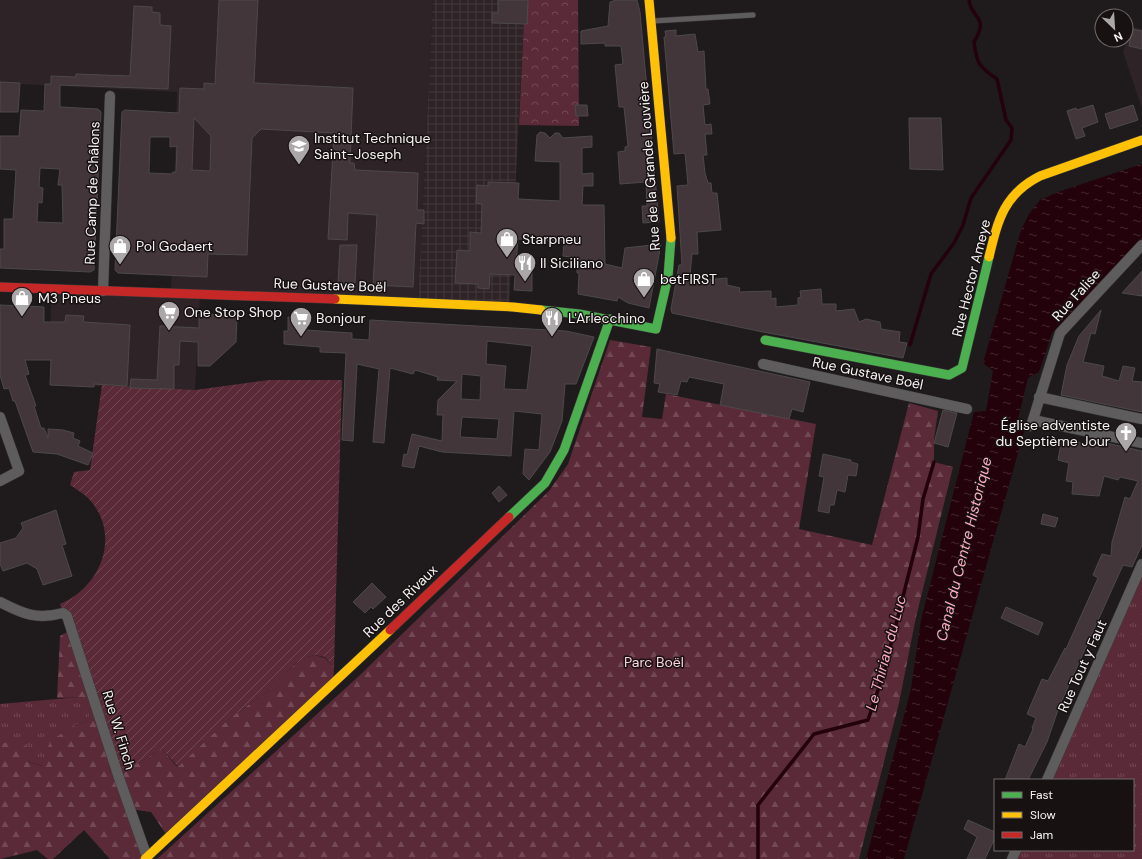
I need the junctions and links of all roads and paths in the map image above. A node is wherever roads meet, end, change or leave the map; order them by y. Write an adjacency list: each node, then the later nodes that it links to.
1 (649, 0): 3 (street, Rue de la Grande Louvière)
2 (753, 14): 3 (lane)
3 (651, 21): 10 (street, Rue de la Grande Louvière)
4 (110, 96): 8 (street, Rue Camp de Châlons)
5 (1142, 140): 13 (street, Rue Hector Ameye)
6 (1142, 245): 14 (street, Rue Falise)
7 (0, 287): 8 (street, Rue Gustave Boël)
8 (103, 291): 9 (street, Rue Gustave Boël)
9 (610, 319): 10 (street, Rue Gustave Boël); 23 (street, Rue des Rivaux)
10 (656, 329)
11 (765, 340): 13 (street, Rue Gustave Boël)
12 (763, 364): 15 (street, Rue Gustave Boël)
13 (962, 368)
14 (1039, 397): 17 (street); 18 (street, Rue Falise)
15 (967, 409)
16 (0, 417): 19 (street)
17 (1142, 419)
18 (1142, 443)
19 (0, 481)
20 (1142, 564): 22 (street, Rue Tout y Faut)
21 (0, 602): 23 (street, Rue W. Finch)
22 (1047, 779)
23 (146, 858)

